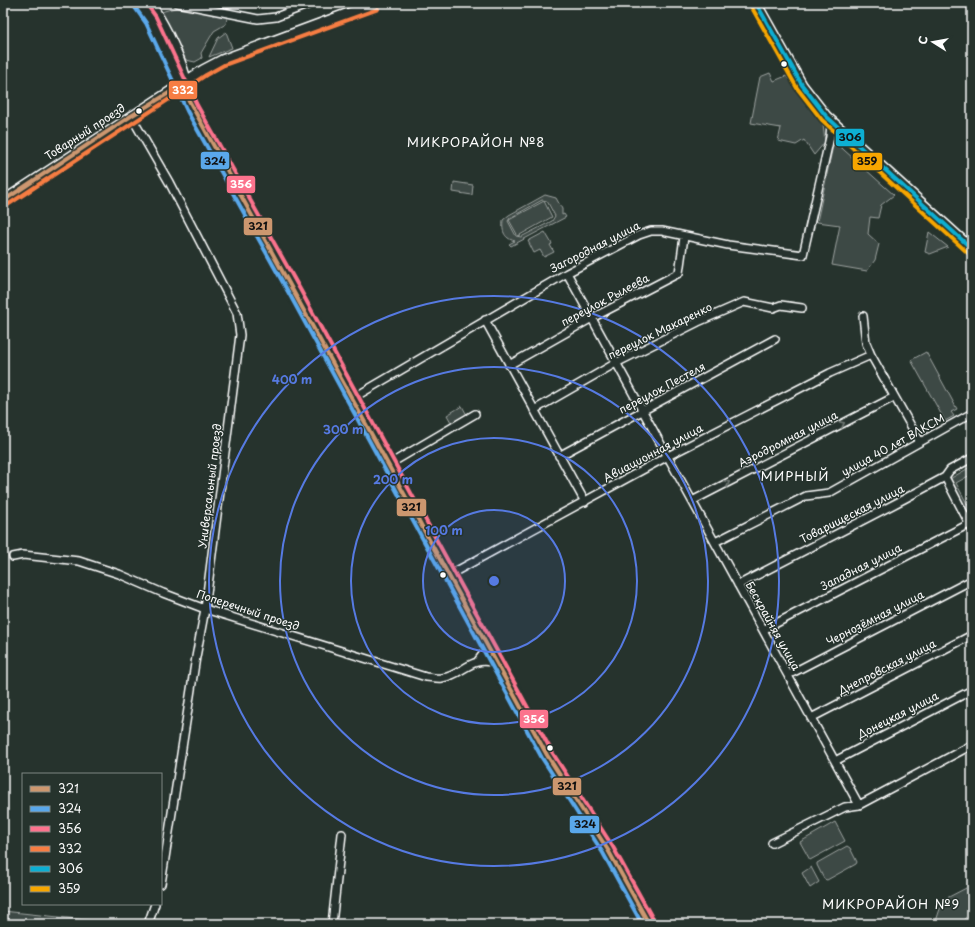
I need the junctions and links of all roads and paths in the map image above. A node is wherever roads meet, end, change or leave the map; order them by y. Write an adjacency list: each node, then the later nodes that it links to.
1 (139, 3): 7 (main road)
2 (150, 3): 7 (main road)
3 (177, 3): 4 (street)
4 (312, 3)
5 (376, 3): 7 (main road, Товарный проезд)
6 (756, 3): 9 (main road)
7 (184, 84): 8 (main road, Товарный проезд); 25 (main road)
8 (131, 116): 12 (main road, Товарный проезд); 44 (street, Универсальный проезд)
9 (831, 121): 10 (main road); 11 (street, Загородная улица)
10 (846, 134): 11 (street); 14 (main road)
11 (830, 137): 13 (street, Загородная улица)
12 (3, 200)
13 (684, 237): 15 (street, Загородная улица); 18 (street, переулок Рылеева)
14 (970, 244)
15 (567, 273): 18 (street, Бескрайняя улица); 19 (street, Загородная улица)
16 (802, 308): 22 (street, переулок Макаренко)
17 (863, 316): 21 (street)
18 (592, 318): 22 (street, Бескрайняя улица); 23 (street, переулок Рылеева)
19 (485, 320): 23 (street); 25 (street, Загородная улица)
20 (775, 339): 27 (street, переулок Пестеля)
21 (871, 355): 24 (street); 32 (street, Авиационная улица)
22 (616, 363): 26 (street, переулок Макаренко); 27 (street, Бескрайняя улица)
23 (509, 365): 26 (street)
24 (894, 397): 30 (street); 36 (street, Аэродромная улица, one-way to 24)
25 (353, 398): 34 (main road)
26 (534, 410): 31 (street)
27 (642, 411): 31 (street, переулок Пестеля); 32 (street, Бескрайняя улица)
28 (475, 414): 34 (street)
29 (971, 415): 30 (street, улица 40 лет ВЛКСМ)
30 (920, 442): 39 (street, улица 40 лет ВЛКСМ)
31 (559, 456): 37 (street)
32 (668, 456): 36 (street, Бескрайняя улица); 37 (street, Авиационная улица)
33 (972, 458): 35 (street, Товарищеская улица)
34 (388, 465): 41 (main road)
35 (945, 477): 38 (street); 43 (street, Товарищеская улица)
36 (692, 501): 39 (street, Бескрайняя улица)
37 (585, 502): 41 (street, Авиационная улица)
38 (971, 526): 45 (street, Западная улица)
39 (715, 542): 43 (street, Бескрайняя улица)
40 (13, 557): 44 (street, Поперечный проезд)
41 (449, 575): 47 (main road)
42 (972, 580): 50 (street, Чернозёмная улица)
43 (738, 585): 45 (street, Бескрайняя улица)
44 (205, 609): 48 (street, Поперечный проезд); 58 (street, Универсальный проезд)
45 (763, 630): 50 (street, Бескрайняя улица)
46 (972, 635): 52 (street, Днепровская улица)
47 (487, 646): 48 (street); 49 (main road)
48 (477, 662): 49 (street, Поперечный проезд)
49 (498, 664): 62 (main road)
50 (788, 676): 52 (street, Бескрайняя улица)
51 (972, 690): 54 (street, Донецкая улица)
52 (811, 718): 54 (street, Бескрайняя улица)
53 (972, 746): 55 (street)
54 (835, 761): 55 (street, Бескрайняя улица)
55 (859, 805): 57 (street)
56 (342, 834): 61 (street)
57 (772, 843)
58 (162, 878)
59 (155, 905): 60 (street)
60 (148, 924)
61 (332, 924)
62 (649, 924)

